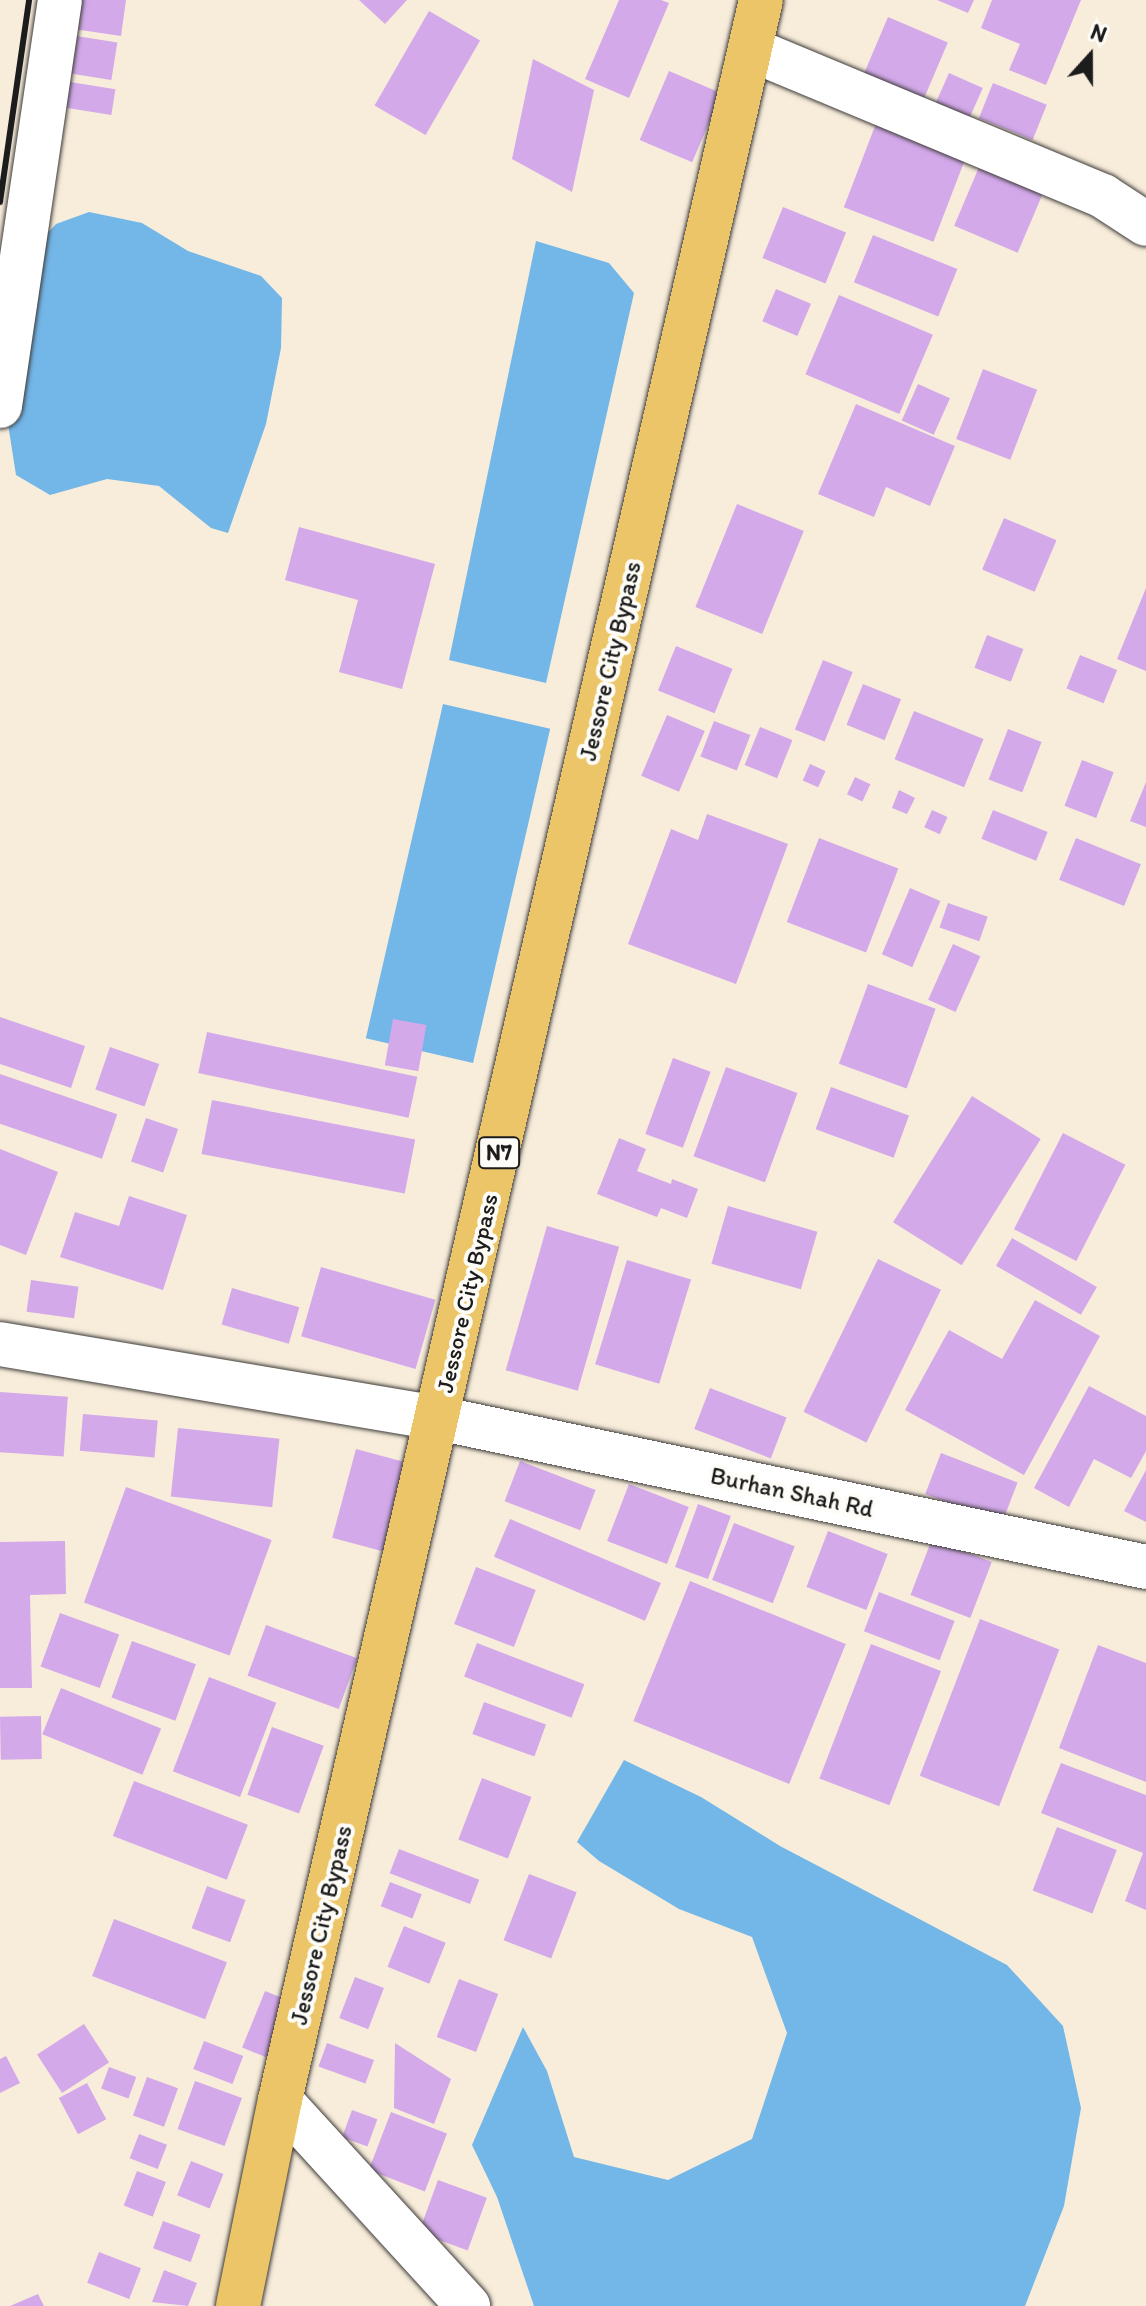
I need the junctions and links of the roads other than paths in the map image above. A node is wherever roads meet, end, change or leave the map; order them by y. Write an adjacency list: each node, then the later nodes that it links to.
1 (60, 0): 5 (street)
2 (761, 0): 3 (highway, Jessore City Bypass / N7)
3 (750, 49): 4 (street); 7 (highway, Jessore City Bypass / N7)
4 (1146, 224)
5 (0, 406)
6 (0, 1344): 7 (street, Burhan Shah Rd)
7 (438, 1418): 8 (street, Burhan Shah Rd); 9 (highway, Jessore City Bypass / N7)
8 (1146, 1567)
9 (280, 2100): 10 (highway, Jessore City Bypass / N7); 11 (street)
10 (238, 2306)
11 (468, 2306)

